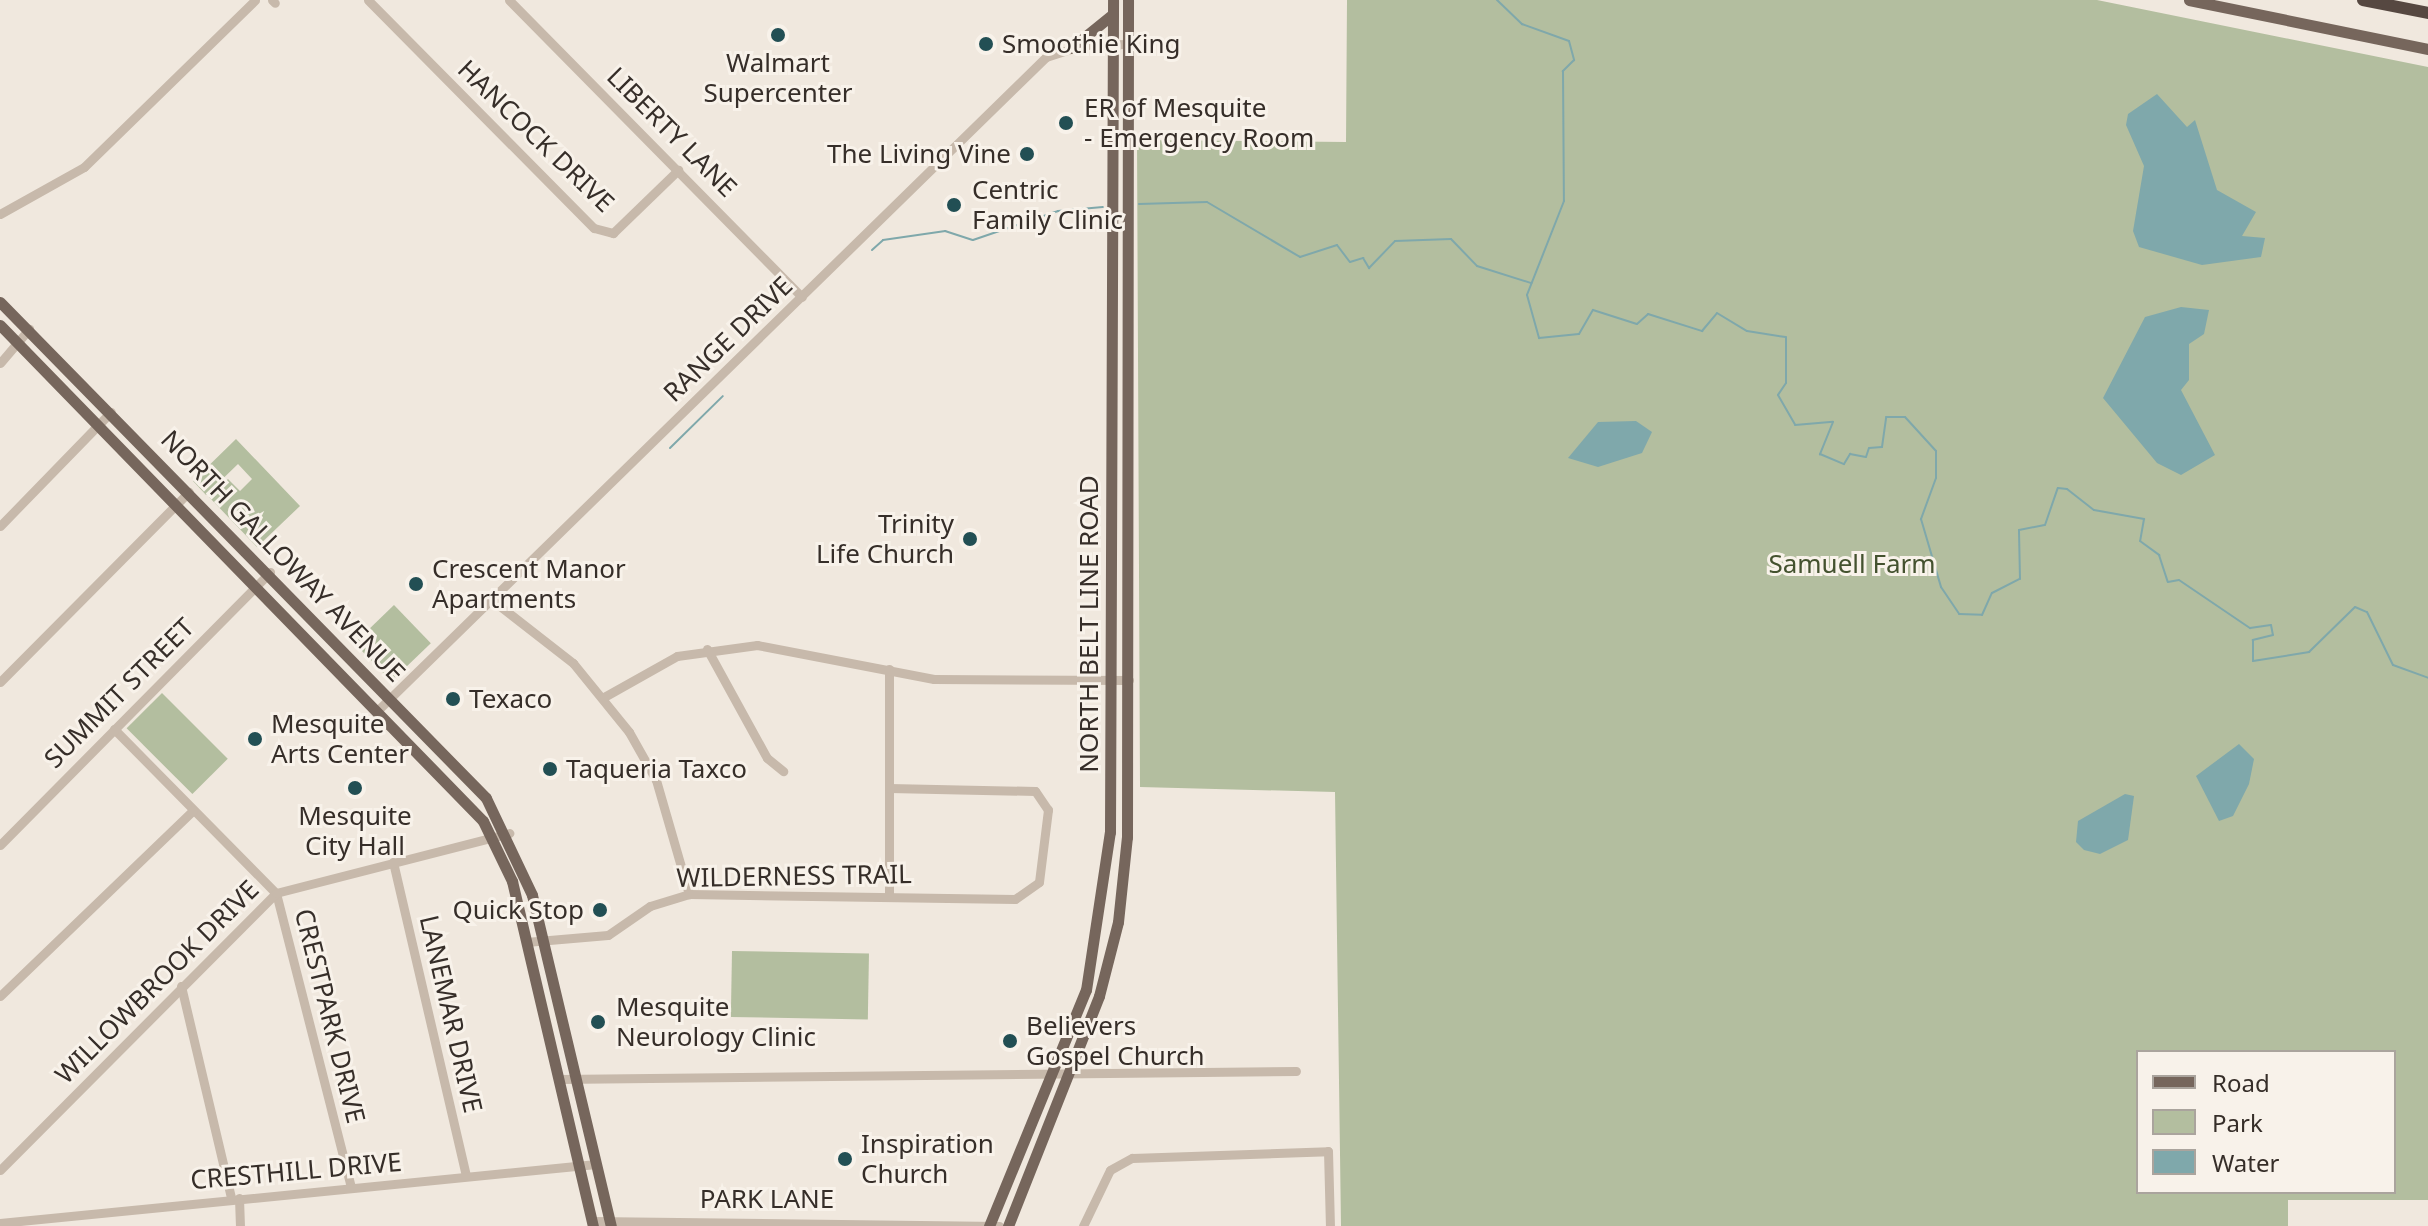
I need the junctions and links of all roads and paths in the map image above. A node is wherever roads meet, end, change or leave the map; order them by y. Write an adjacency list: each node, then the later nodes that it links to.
1 (255, 0): 15 (street)
2 (368, 0): 14 (street, HANCOCK DRIVE)
3 (509, 0): 14 (street, LIBERTY LANE)
4 (1113, 0): 9 (main road, NORTH BELT LINE ROAD)
5 (1128, 0): 10 (main road, NORTH BELT LINE ROAD)
6 (2189, 0): 13 (main road)
7 (2363, 0): 8 (highway)
8 (2428, 13)
9 (1113, 14): 11 (main road, NORTH BELT LINE ROAD); 12 (main road)
10 (1128, 44): 11 (street, RANGE DRIVE); 21 (main road, NORTH BELT LINE ROAD)
11 (1113, 45): 12 (street, RANGE DRIVE); 22 (main road, NORTH BELT LINE ROAD)
12 (1071, 48): 16 (street, RANGE DRIVE)
13 (2428, 49)
14 (678, 170): 16 (street, LIBERTY LANE)
15 (0, 214)
16 (802, 297): 31 (street, RANGE DRIVE)
17 (0, 302): 19 (main road, NORTH GALLOWAY AVENUE)
18 (0, 325): 20 (main road, NORTH GALLOWAY AVENUE)
19 (32, 333): 20 (street); 24 (main road, NORTH GALLOWAY AVENUE)
20 (19, 344): 23 (street); 25 (main road, NORTH GALLOWAY AVENUE)
21 (1128, 345): 22 (main road); 34 (main road, NORTH BELT LINE ROAD)
22 (1112, 346): 35 (main road, NORTH BELT LINE ROAD)
23 (0, 363)
24 (111, 412): 25 (street); 26 (main road, NORTH GALLOWAY AVENUE)
25 (98, 424): 27 (main road, NORTH GALLOWAY AVENUE); 28 (street)
26 (189, 492): 27 (street); 29 (main road, NORTH GALLOWAY AVENUE)
27 (175, 504): 30 (main road, NORTH GALLOWAY AVENUE); 36 (street)
28 (0, 526)
29 (270, 572): 30 (street, SUMMIT STREET); 38 (main road, NORTH GALLOWAY AVENUE)
30 (257, 586): 39 (main road, NORTH GALLOWAY AVENUE); 40 (street, SUMMIT STREET)
31 (492, 600): 37 (street); 38 (street, RANGE DRIVE)
32 (707, 649): 33 (street); 37 (street); 41 (street)
33 (889, 669): 35 (street); 42 (street)
34 (1129, 680): 35 (street); 56 (main road, NORTH BELT LINE ROAD)
35 (1112, 681): 58 (main road, NORTH BELT LINE ROAD)
36 (0, 682)
37 (604, 697): 49 (street)
38 (391, 698): 39 (street, RANGE DRIVE); 44 (main road, NORTH GALLOWAY AVENUE)
39 (379, 709): 45 (main road, NORTH GALLOWAY AVENUE)
40 (114, 729): 43 (street, CRESTPARK DRIVE); 46 (street, SUMMIT STREET)
41 (783, 771)
42 (889, 788): 50 (street); 50 (street, WILDERNESS TRAIL)
43 (193, 810): 48 (street, CRESTPARK DRIVE); 54 (street)
44 (509, 833): 45 (street, WILLOWBROOK DRIVE); 51 (main road, NORTH GALLOWAY AVENUE)
45 (493, 837): 47 (street, WILLOWBROOK DRIVE); 52 (main road, NORTH GALLOWAY AVENUE)
46 (0, 845)
47 (393, 862): 48 (street, WILLOWBROOK DRIVE); 63 (street, LANEMAR DRIVE)
48 (276, 893): 53 (street, WILLOWBROOK DRIVE); 64 (street, CRESTPARK DRIVE)
49 (689, 894): 50 (street, WILDERNESS TRAIL); 51 (street, WILDERNESS TRAIL)
50 (889, 895)
51 (545, 941): 52 (street, WILDERNESS TRAIL); 57 (main road, NORTH GALLOWAY AVENUE)
52 (526, 942): 59 (main road, NORTH GALLOWAY AVENUE)
53 (181, 986): 62 (street, WILLOWBROOK DRIVE); 65 (street)
54 (0, 995)
55 (1296, 1071): 56 (street)
56 (1071, 1073): 58 (street); 71 (main road, NORTH BELT LINE ROAD)
57 (578, 1076): 58 (street); 59 (street); 60 (main road, NORTH GALLOWAY AVENUE)
58 (1054, 1076): 69 (main road, NORTH BELT LINE ROAD)
59 (559, 1079): 61 (main road, NORTH GALLOWAY AVENUE)
60 (596, 1164): 61 (street, CRESTHILL DRIVE); 68 (main road, NORTH GALLOWAY AVENUE)
61 (579, 1166): 63 (street, CRESTHILL DRIVE); 67 (main road, NORTH GALLOWAY AVENUE)
62 (0, 1170)
63 (466, 1176): 64 (street, CRESTHILL DRIVE)
64 (351, 1188): 65 (street, CRESTHILL DRIVE)
65 (235, 1198): 66 (street, CRESTHILL DRIVE); 70 (street)
66 (0, 1223)
67 (592, 1224): 68 (street, PARK LANE)
68 (610, 1224): 69 (street, PARK LANE)
69 (992, 1225)
70 (240, 1226)
71 (1008, 1226)
72 (1083, 1226): 73 (street)
73 (1330, 1226)

